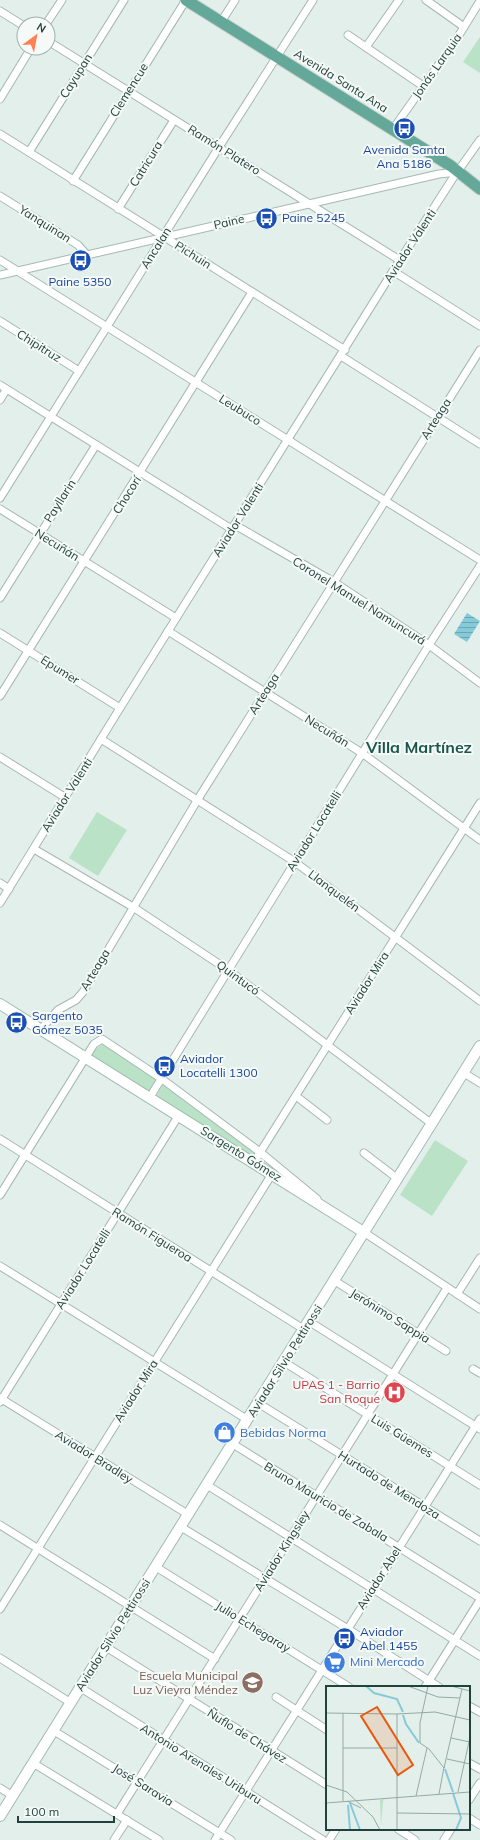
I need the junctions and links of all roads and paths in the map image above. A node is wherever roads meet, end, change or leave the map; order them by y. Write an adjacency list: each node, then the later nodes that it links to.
1 (62, 0): 10 (street)
2 (124, 0): 19 (street, Cayupan)
3 (186, 0): 12 (main road, Avenida Santa Ana); 21 (street, Clemencue)
4 (235, 0): 12 (street)
5 (314, 0): 18 (street, Ancalan)
6 (399, 0): 16 (street)
7 (426, 0): 13 (street)
8 (480, 1): 13 (street, Jonás Larquia)
9 (0, 11): 11 (street)
10 (51, 16)
11 (16, 21)
12 (221, 22): 18 (main road, Avenida Santa Ana)
13 (464, 27): 20 (street, Jonás Larquia)
14 (348, 36): 16 (street)
15 (56, 45): 19 (street, Ramón Platero)
16 (366, 47): 20 (street)
17 (26, 56): 22 (street)
18 (277, 56): 24 (main road, Avenida Santa Ana); 27 (street, Ancalan)
19 (85, 63): 21 (street, Ramón Platero); 28 (street, Cayupan)
20 (423, 86): 24 (street, Jonás Larquia)
21 (128, 91): 23 (street, Ramón Platero); 30 (street, Clemencue)
22 (0, 99)
23 (174, 120): 27 (street, Ramón Platero); 34 (street, Catricura)
24 (393, 129): 29 (main road, Avenida Santa Ana)
25 (0, 134): 28 (street, Pichuin)
26 (480, 140): 29 (street, Aviador Valenti)
27 (219, 147): 33 (street, Ramón Platero); 35 (street, Ancalan)
28 (29, 152): 30 (street, Pichuin)
29 (458, 172): 31 (main road, Avenida Santa Ana); 33 (street, Paine); 38 (street, Aviador Valenti)
30 (74, 181): 34 (street, Pichuin)
31 (480, 189)
32 (0, 196): 36 (street, Yanquinan)
33 (309, 203): 35 (street, Paine); 38 (street, Ramón Platero)
34 (118, 209): 35 (street, Pichuin)
35 (163, 237): 36 (street, Paine); 42 (street, Pichuin); 44 (street, Ancalan)
36 (87, 255): 39 (street, Paine)
37 (0, 260): 39 (street, Leubuco)
38 (400, 261): 40 (street, Aviador Valenti)
39 (17, 271): 41 (street, Paine); 44 (street, Leubuco)
40 (393, 272): 45 (street); 47 (street, Aviador Valenti)
41 (0, 275)
42 (252, 292): 47 (street, Pichuin); 49 (street, Chocorí)
43 (0, 321): 48 (street, Chipitruz)
44 (107, 326): 48 (street, Ancalan); 49 (street, Leubuco)
45 (480, 326)
46 (480, 350): 53 (street, Arteaga)
47 (343, 353): 53 (street, Pichuin); 54 (street, Aviador Valenti)
48 (79, 371): 52 (street, Ancalan)
49 (196, 382): 54 (street, Leubuco); 57 (street, Chocorí)
50 (3, 388): 51 (street); 52 (street, Coronel Manuel Namuncurá)
51 (0, 400)
52 (51, 416): 56 (street, Coronel Manuel Namuncurá); 58 (street, Ancalan)
53 (438, 417): 55 (street, Pichuin); 59 (street, Arteaga)
54 (288, 441): 59 (street, Leubuco); 61 (street, Aviador Valenti)
55 (480, 444)
56 (96, 445): 57 (street, Coronel Manuel Namuncurá); 62 (street, Payllarin)
57 (141, 472): 61 (street, Coronel Manuel Namuncurá); 64 (street, Chocorí)
58 (0, 498)
59 (385, 500): 63 (street, Leubuco); 66 (street, Arteaga)
60 (0, 508): 62 (street, Necuñán)
61 (234, 527): 66 (street, Coronel Manuel Namuncurá); 68 (street, Aviador Valenti)
62 (40, 534): 64 (street, Necuñán); 67 (street, Payllarin)
63 (480, 560)
64 (85, 562): 68 (street, Necuñán); 72 (street, Chocorí)
65 (480, 566): 71 (street, Aviador Locatelli)
66 (334, 582): 71 (street, Coronel Manuel Namuncurá); 74 (street, Arteaga)
67 (0, 598)
68 (176, 618): 69 (street, Aviador Valenti)
69 (168, 632): 74 (street, Necuñán); 76 (street, Aviador Valenti)
70 (0, 633): 72 (street, Epumer)
71 (429, 645): 73 (street, Coronel Manuel Namuncurá); 78 (street, Aviador Locatelli)
72 (28, 651): 75 (street, Chocorí); 76 (street, Epumer)
73 (480, 683)
74 (265, 693): 78 (street, Necuñán); 81 (street, Arteaga)
75 (0, 696)
76 (120, 708): 77 (street, Aviador Valenti)
77 (101, 739): 80 (street, Aviador Valenti); 81 (street, Llanquelén)
78 (362, 753): 83 (street, Necuñán); 86 (street, Aviador Locatelli)
79 (0, 757): 80 (street)
80 (66, 798): 85 (street, Aviador Valenti)
81 (198, 799): 86 (street, Llanquelén); 90 (street, Arteaga)
82 (480, 802): 83 (street, Aviador Mira)
83 (464, 828): 84 (street, Necuñán); 91 (street, Aviador Mira)
84 (480, 840)
85 (34, 849): 88 (street, Aviador Valenti); 90 (street, Quintucó)
86 (296, 862): 91 (street, Llanquelén); 92 (street, Aviador Locatelli)
87 (0, 883): 88 (street)
88 (9, 889): 89 (street, Aviador Valenti)
89 (0, 903)
90 (133, 907): 92 (street, Quintucó); 95 (street, Arteaga)
91 (396, 937): 93 (street, Llanquelén); 96 (street, Aviador Mira)
92 (228, 970): 96 (street, Quintucó); 100 (street, Aviador Locatelli)
93 (480, 1001)
94 (0, 1004): 95 (main road, Sargento Gómez)
95 (41, 1029): 98 (main road, Sargento Gómez)
96 (328, 1045): 102 (street, Aviador Mira); 106 (street, Quintucó)
97 (480, 1046): 99 (main road, Aviador Silvio Pettirossi)
98 (86, 1057): 100 (street); 103 (main road, Sargento Gómez); 110 (street)
99 (464, 1073): 101 (street); 106 (main road, Aviador Silvio Pettirossi)
100 (162, 1079): 103 (street, Aviador Locatelli); 108 (street)
101 (480, 1083)
102 (296, 1096): 105 (street); 108 (street, Aviador Mira)
103 (150, 1097): 104 (main road, Sargento Gómez)
104 (179, 1115): 111 (main road, Sargento Gómez); 116 (street, Aviador Locatelli)
105 (327, 1120)
106 (432, 1124): 113 (main road, Aviador Silvio Pettirossi)
107 (0, 1139): 110 (street, Ramón Figueroa)
108 (260, 1152): 111 (street, Aviador Mira); 115 (street)
109 (364, 1153): 113 (street)
110 (25, 1155): 114 (street); 116 (street, Ramón Figueroa)
111 (254, 1162): 112 (main road, Sargento Gómez)
112 (272, 1174): 115 (main road, Sargento Gómez); 120 (street, Aviador Mira)
113 (398, 1179): 117 (main road, Aviador Silvio Pettirossi)
114 (0, 1195)
115 (333, 1212): 117 (main road, Sargento Gómez)
116 (118, 1213): 120 (street, Ramón Figueroa); 124 (street, Aviador Locatelli)
117 (365, 1233): 121 (main road, Aviador Silvio Pettirossi); 122 (street, Sargento Gómez)
118 (480, 1258): 123 (street)
119 (0, 1266): 124 (street)
120 (211, 1271): 126 (street, Ramón Figueroa); 129 (street, Aviador Mira)
121 (335, 1281): 126 (main road, Aviador Silvio Pettirossi); 127 (street, Jerónimo Sappia)
122 (447, 1288): 123 (street, Sargento Gómez); 127 (street, Aviador Kingsley)
123 (457, 1294): 125 (street, Sargento Gómez)
124 (61, 1304): 129 (street); 134 (street, Aviador Locatelli)
125 (480, 1309)
126 (307, 1326): 130 (main road, Aviador Silvio Pettirossi); 133 (street, Ramón Figueroa)
127 (418, 1335): 128 (street, Jerónimo Sappia); 133 (street, Aviador Kingsley)
128 (446, 1351)
129 (154, 1362): 138 (street); 142 (street, Aviador Mira)
130 (284, 1362): 135 (main road, Aviador Silvio Pettirossi); 136 (street, Luis Güemes)
131 (473, 1369): 132 (street)
132 (480, 1373)
133 (394, 1374): 136 (street, Aviador Kingsley); 139 (street, Ramón Figueroa)
134 (1, 1399): 142 (street, Aviador Bradley)
135 (258, 1403): 138 (main road, Aviador Silvio Pettirossi); 141 (street, Hurtado de Mendoza)
136 (368, 1415): 141 (street, Aviador Kingsley); 143 (street, Luis Güemes)
137 (480, 1419): 139 (street, Aviador Abel)
138 (248, 1420): 140 (main road, Aviador Silvio Pettirossi)
139 (478, 1428): 143 (street, Aviador Abel)
140 (233, 1444): 144 (main road, Aviador Silvio Pettirossi); 146 (street, Bruno Mauricio de Zabala)
141 (342, 1456): 146 (street, Aviador Kingsley); 147 (street, Hurtado de Mendoza)
142 (95, 1457): 148 (street, Aviador Bradley); 154 (street, Aviador Mira)
143 (450, 1466): 145 (street, Luis Güemes); 147 (street, Aviador Abel)
144 (207, 1485): 148 (main road, Aviador Silvio Pettirossi); 151 (street)
145 (480, 1485)
146 (317, 1496): 151 (street, Aviador Kingsley); 153 (street, Bruno Mauricio de Zabala)
147 (424, 1507): 152 (street, Hurtado de Mendoza); 153 (street, Aviador Abel)
148 (188, 1515): 150 (main road, Aviador Silvio Pettirossi)
149 (0, 1525): 154 (street)
150 (181, 1527): 155 (main road, Aviador Silvio Pettirossi); 156 (street)
151 (291, 1537): 156 (street, Aviador Kingsley); 157 (street)
152 (480, 1541)
153 (399, 1546): 157 (street, Aviador Abel); 158 (street, Bruno Mauricio de Zabala)
154 (37, 1549): 159 (street, Aviador Mira); 160 (street)
155 (156, 1567): 160 (main road, Aviador Silvio Pettirossi); 161 (street, Julio Echegaray)
156 (266, 1578): 161 (street, Aviador Kingsley); 162 (street)
157 (373, 1588): 162 (street, Aviador Abel); 163 (street)
158 (480, 1599): 163 (street)
159 (0, 1608)
160 (131, 1608): 164 (main road, Aviador Silvio Pettirossi); 167 (street)
161 (240, 1619): 167 (street, Aviador Kingsley); 168 (street, Julio Echegaray)
162 (348, 1629): 168 (street, Aviador Abel); 169 (street)
163 (455, 1640): 165 (street); 169 (street)
164 (106, 1647): 171 (main road, Aviador Silvio Pettirossi); 173 (street, Ñuflo de Chávez)
165 (480, 1656)
166 (0, 1658): 174 (street)
167 (215, 1659): 173 (street, Aviador Kingsley)
168 (322, 1670): 170 (street, Julio Echegaray); 176 (street, Aviador Abel)
169 (427, 1684)
170 (347, 1686)
171 (81, 1688): 174 (main road, Aviador Silvio Pettirossi); 180 (street, Antonio Arenales Uriburu)
172 (276, 1697): 176 (street)
173 (189, 1700): 180 (street, Aviador Kingsley); 181 (street, Ñuflo de Chávez)
174 (71, 1703): 179 (main road, Aviador Silvio Pettirossi)
175 (470, 1707): 177 (street)
176 (296, 1711): 178 (street); 181 (street, Aviador Abel)
177 (480, 1712)
178 (326, 1729)
179 (54, 1731): 182 (main road, Aviador Silvio Pettirossi); 185 (street, José Saravia)
180 (164, 1741): 185 (street, Aviador Kingsley); 189 (street, Antonio Arenales Uriburu)
181 (271, 1751): 187 (street, Ñuflo de Chávez); 189 (street, Aviador Abel)
182 (33, 1763): 190 (main road, Aviador Silvio Pettirossi); 192 (street)
183 (470, 1763): 184 (street)
184 (480, 1769)
185 (138, 1782): 192 (street, Aviador Kingsley); 200 (street, José Saravia)
186 (480, 1783): 191 (street)
187 (326, 1784)
188 (0, 1788): 190 (street)
189 (245, 1792): 200 (street, Aviador Abel); 205 (street, Antonio Arenales Uriburu)
190 (13, 1796): 193 (main road, Aviador Silvio Pettirossi)
191 (470, 1798)
192 (117, 1814): 195 (street)
193 (0, 1816)
194 (470, 1819): 196 (street)
195 (127, 1820): 201 (street); 202 (street)
196 (480, 1825)
197 (335, 1830): 206 (street)
198 (400, 1830): 207 (street)
199 (450, 1830): 208 (street)
200 (220, 1833): 203 (street, Aviador Abel); 204 (street, José Saravia)
201 (114, 1840)
202 (159, 1840)
203 (215, 1840)
204 (231, 1840)
205 (323, 1840)
206 (329, 1840)
207 (415, 1840)
208 (444, 1840)

